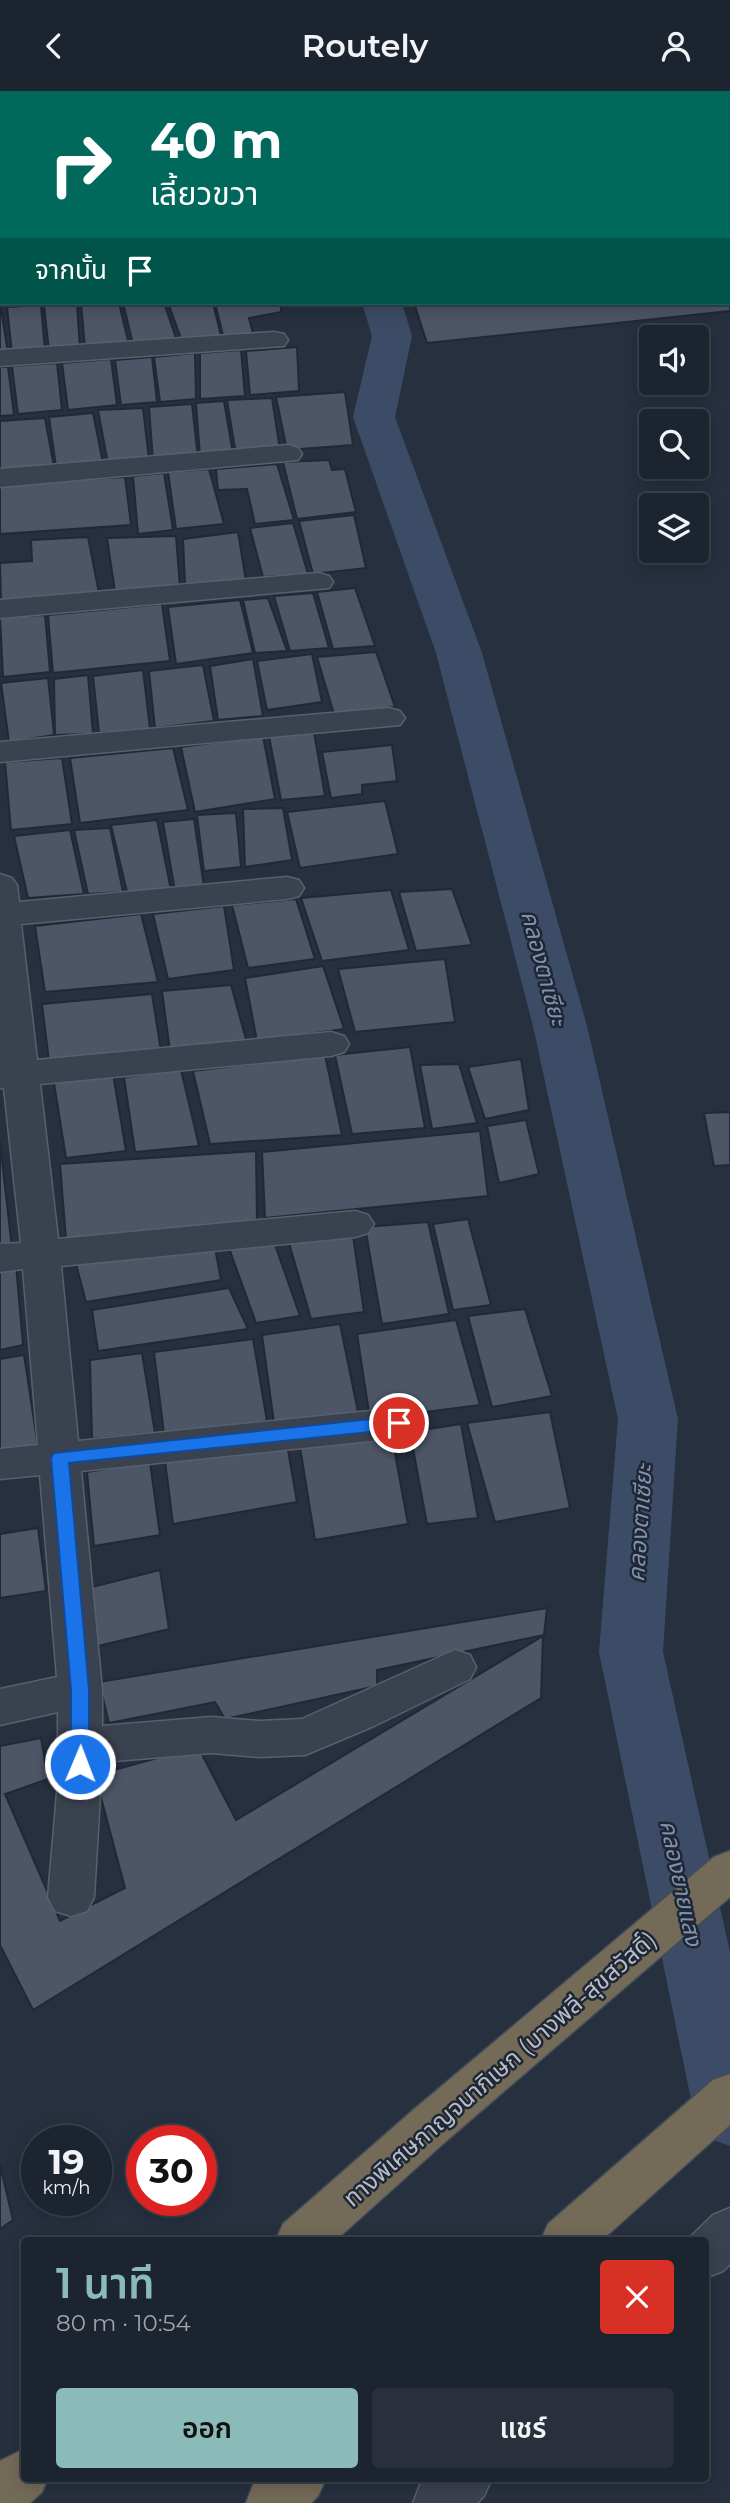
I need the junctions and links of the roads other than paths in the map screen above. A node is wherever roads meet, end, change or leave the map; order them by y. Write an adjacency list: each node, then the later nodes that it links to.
1 (274, 340): 2 (street)
2 (0, 358)
3 (288, 454): 4 (street)
4 (0, 478)
5 (318, 582): 6 (street)
6 (0, 609)
7 (389, 718): 8 (street)
8 (0, 752)
9 (287, 888): 10 (street)
10 (1, 905): 12 (street)
11 (331, 1044): 12 (street)
12 (11, 1075): 14 (street)
13 (355, 1224): 14 (street)
14 (41, 1254): 15 (street); 17 (street)
15 (0, 1258)
16 (399, 1423): 17 (street)
17 (60, 1458): 18 (street); 20 (street)
18 (0, 1464)
19 (455, 1667): 22 (street)
20 (80, 1690): 21 (street); 22 (street)
21 (0, 1707)
22 (81, 1746): 24 (street)
23 (730, 1870): 27 (highway, ทางพิเศษกาญจนาภิเษก (บางพลี-สุขสวัสดิ์))
24 (71, 1897)
25 (730, 2095): 28 (highway)
26 (730, 2231): 29 (street)
27 (304, 2237)
28 (569, 2237)
29 (709, 2251)
30 (21, 2477): 33 (highway)
31 (296, 2482): 34 (highway)
32 (462, 2482): 35 (street)
33 (0, 2495)
34 (272, 2503)
35 (439, 2503)

